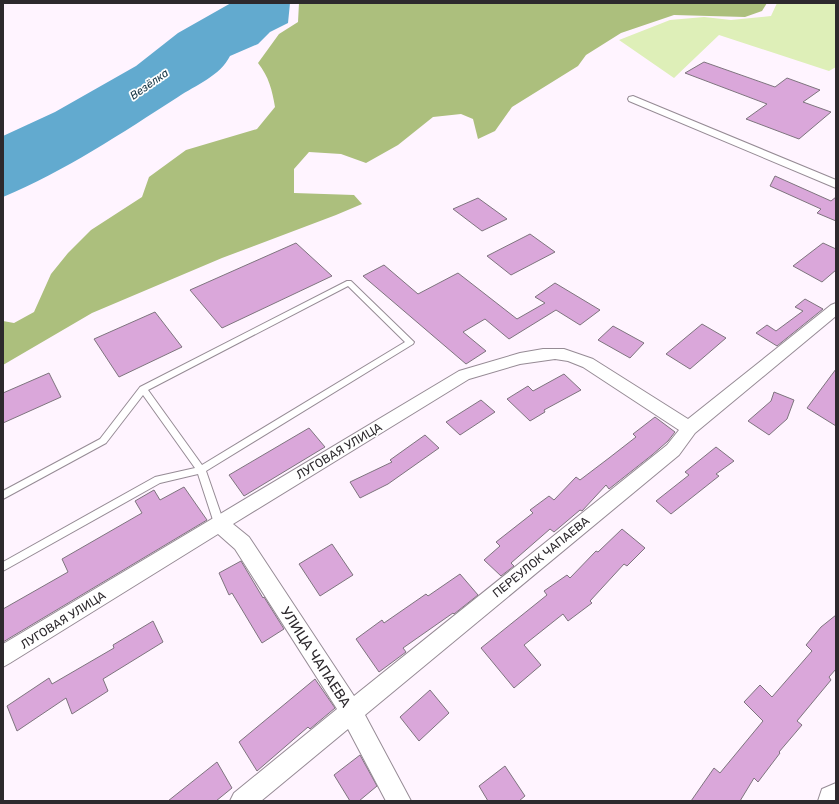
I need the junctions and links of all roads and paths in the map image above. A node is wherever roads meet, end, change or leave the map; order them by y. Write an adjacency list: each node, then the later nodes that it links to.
1 (633, 99): 2 (street)
2 (836, 184)
3 (836, 308): 5 (street, ПЕРЕУЛОК ЧАПАЕВА)
4 (143, 389): 6 (lane); 6 (lane); 7 (lane)
5 (689, 428): 8 (street, ЛУГОВАЯ УЛИЦА); 11 (street, ПЕРЕУЛОК ЧАПАЕВА)
6 (201, 470): 8 (lane); 9 (lane)
7 (3, 495)
8 (219, 523): 10 (street, ЛУГОВАЯ УЛИЦА); 11 (street, УЛИЦА ЧАПАЕВА)
9 (3, 568)
10 (3, 656)
11 (351, 711): 13 (street, ПЕРЕУЛОК ЧАПАЕВА); 14 (street, УЛИЦА ЧАПАЕВА)
12 (836, 798): 15 (main road)
13 (242, 801)
14 (399, 801)
15 (834, 801)

